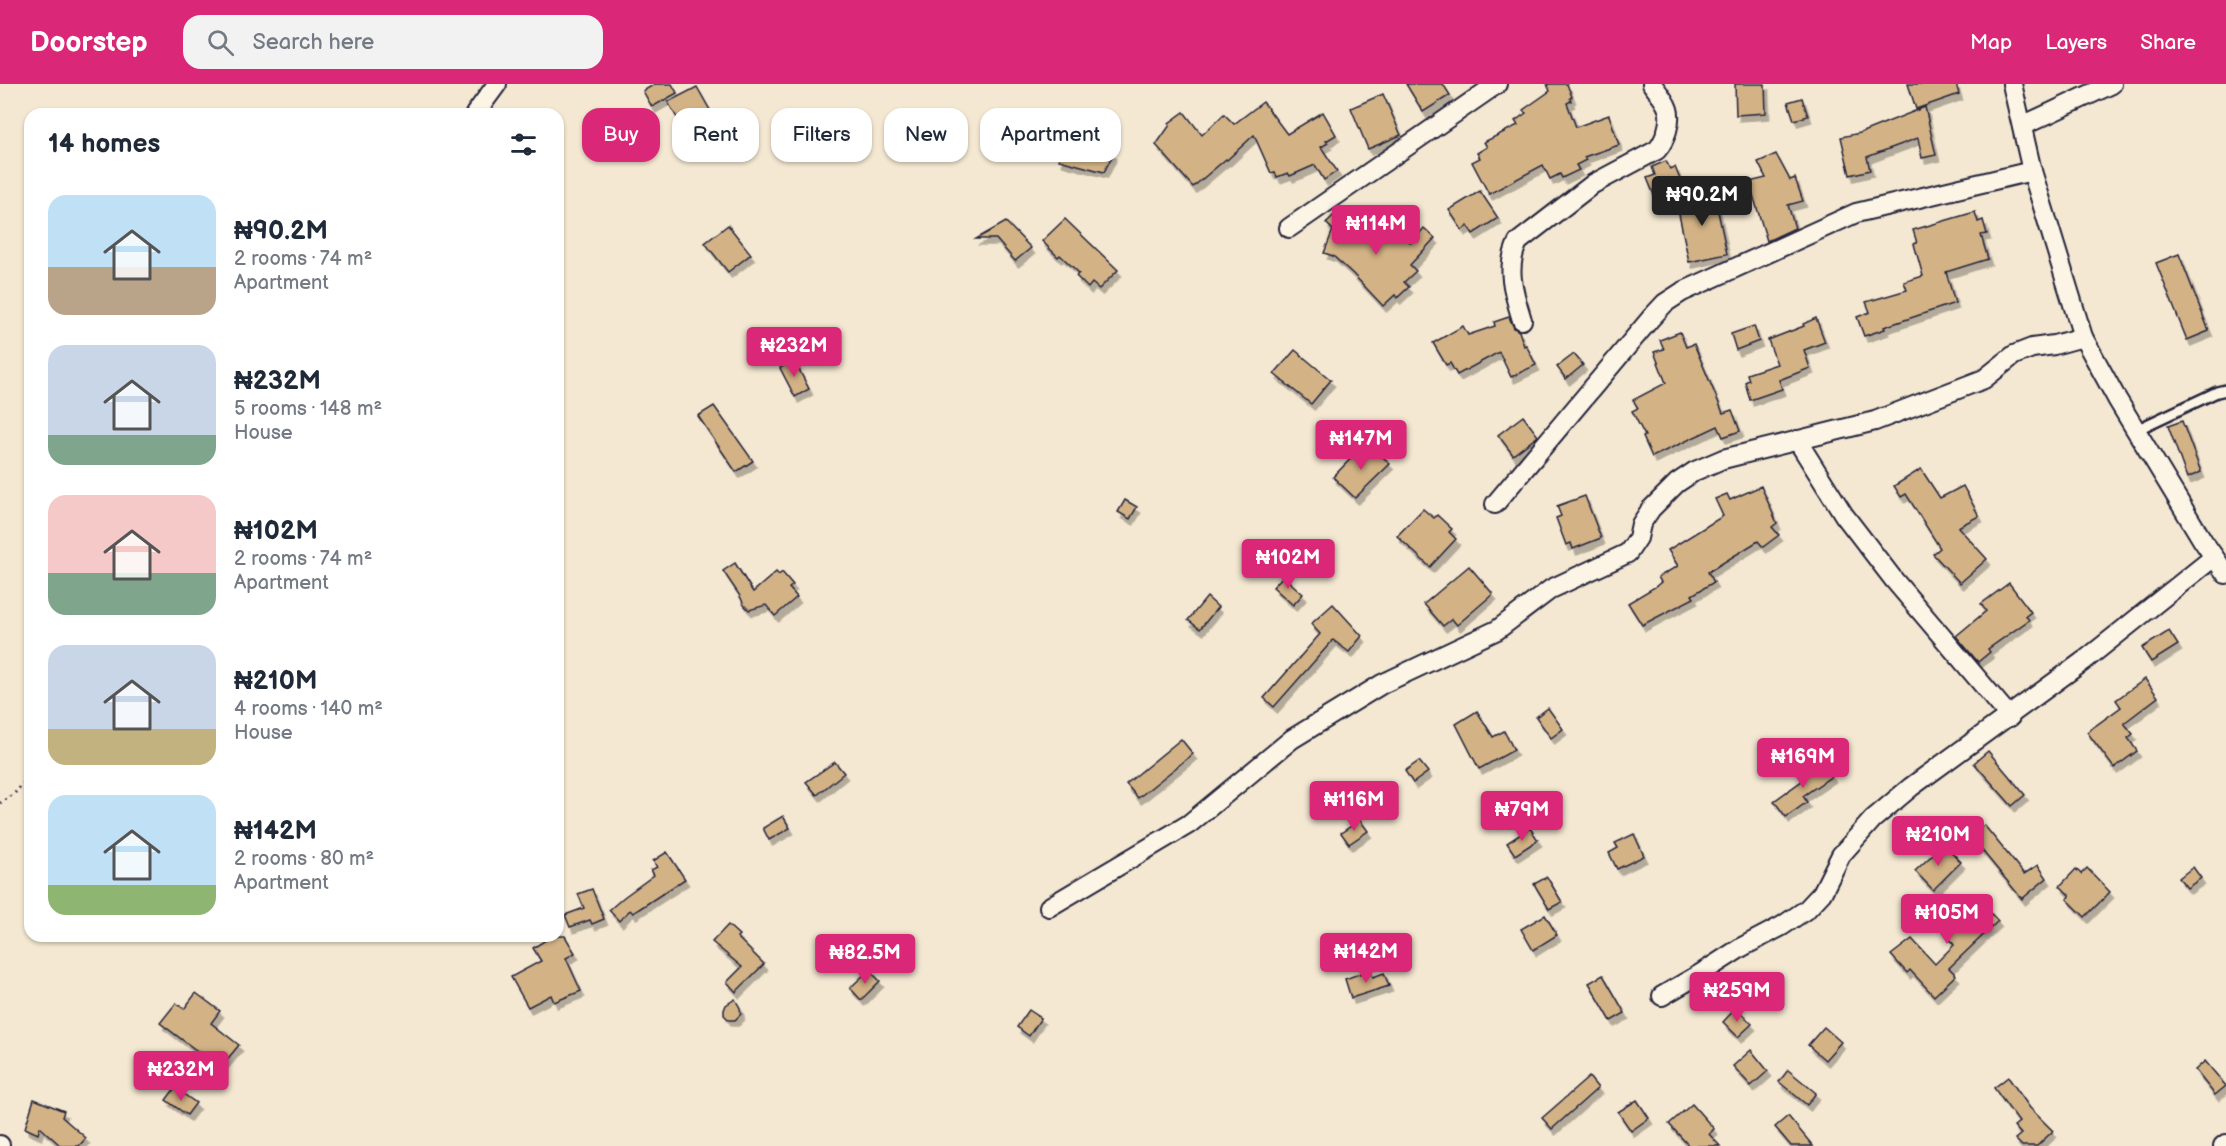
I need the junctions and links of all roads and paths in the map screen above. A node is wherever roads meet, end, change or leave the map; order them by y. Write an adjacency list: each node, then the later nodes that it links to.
1 (497, 84): 6 (street)
2 (1497, 84): 9 (street)
3 (1652, 84): 10 (street)
4 (2012, 84): 7 (street)
5 (2112, 84): 7 (street)
6 (479, 108)
7 (2022, 126): 8 (street)
8 (2032, 171): 11 (street); 15 (street)
9 (1289, 228)
10 (1522, 320)
11 (2083, 337): 13 (street); 14 (street)
12 (2226, 390): 13 (lane)
13 (2136, 430): 16 (street)
14 (1797, 440): 18 (street); 21 (street)
15 (1495, 504)
16 (2214, 557): 17 (street); 18 (street)
17 (2226, 574)
18 (2010, 717): 22 (street)
19 (24, 783): 20 (path)
20 (0, 803)
21 (1049, 907)
22 (1662, 996)

